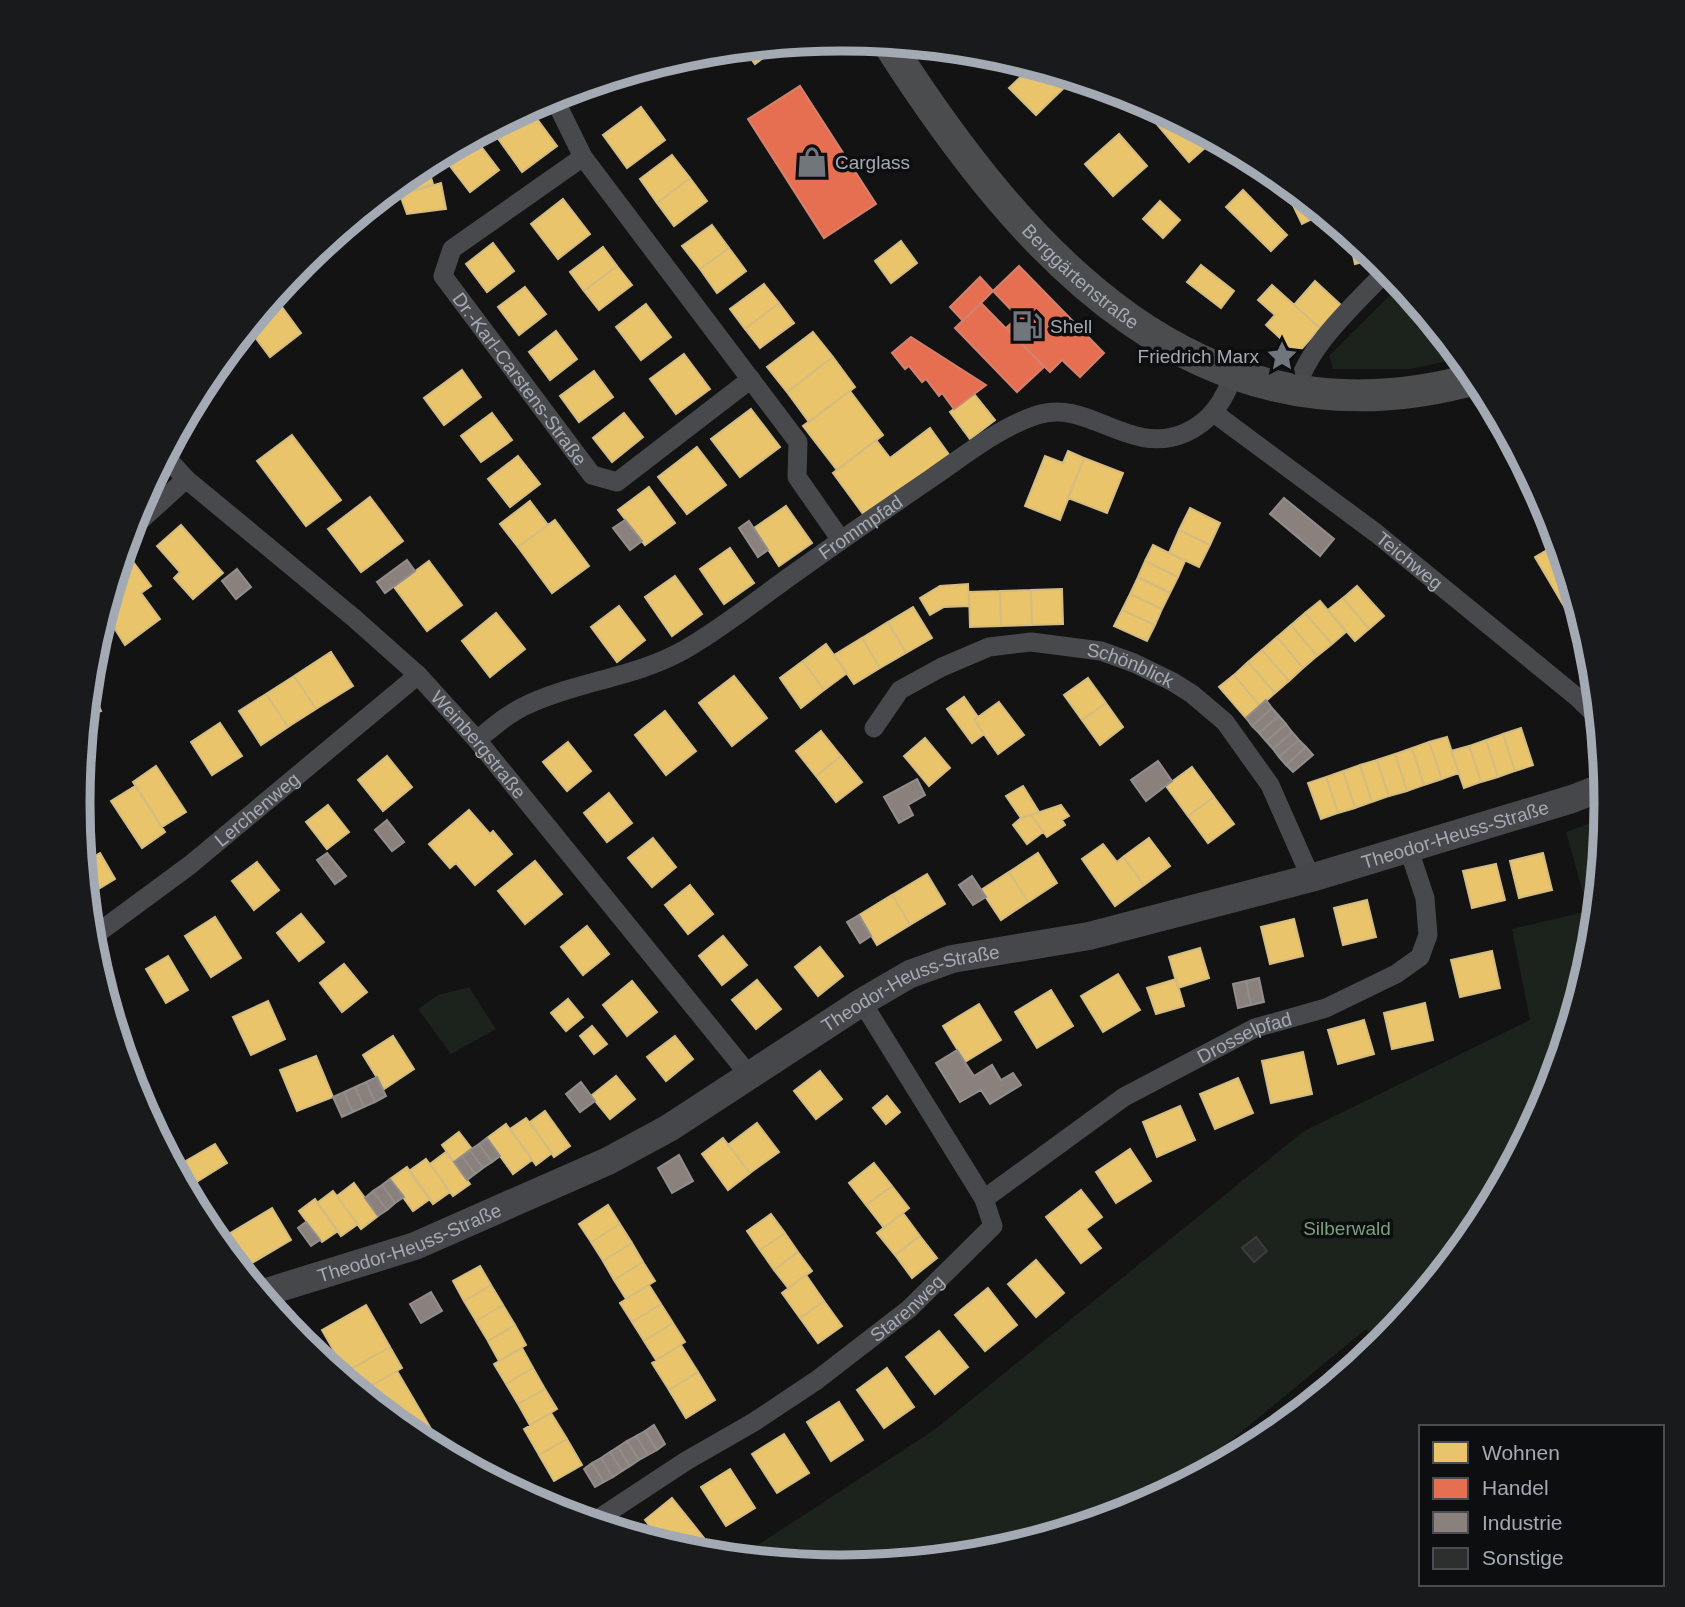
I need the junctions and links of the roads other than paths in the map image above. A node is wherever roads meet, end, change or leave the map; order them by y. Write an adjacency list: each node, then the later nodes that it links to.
1 (894, 52): 5 (main road, Berggärtenstraße)
2 (558, 107): 3 (street)
3 (583, 157): 6 (street); 6 (street, Dr.-Karl-Carstens-Straße)
4 (1380, 277): 8 (street)
5 (1234, 374): 8 (main road, Berggärtenstraße); 9 (street, Frommpfad)
6 (751, 379): 13 (street)
7 (1465, 381): 8 (main road, Berggärtenstraße)
8 (1296, 391)
9 (1214, 413): 13 (street, Frommpfad); 15 (street, Teichweg)
10 (171, 463): 11 (street, Weinbergstraße)
11 (187, 479): 12 (street); 14 (street, Weinbergstraße)
12 (147, 515)
13 (841, 540): 17 (street, Frommpfad)
14 (418, 675): 17 (street, Weinbergstraße); 21 (street, Lerchenweg)
15 (1589, 709)
16 (874, 729): 20 (street, Schönblick)
17 (477, 740): 23 (street, Weinbergstraße)
18 (1595, 790): 19 (street, Theodor-Heuss-Straße)
19 (1408, 847): 20 (street, Theodor-Heuss-Straße); 24 (street, Drosselpfad)
20 (1311, 878): 22 (street, Theodor-Heuss-Straße)
21 (101, 931)
22 (862, 1002): 23 (street, Theodor-Heuss-Straße); 24 (street, Starenweg)
23 (749, 1075): 25 (street, Theodor-Heuss-Straße)
24 (984, 1199): 26 (street, Starenweg)
25 (270, 1291)
26 (603, 1517)

